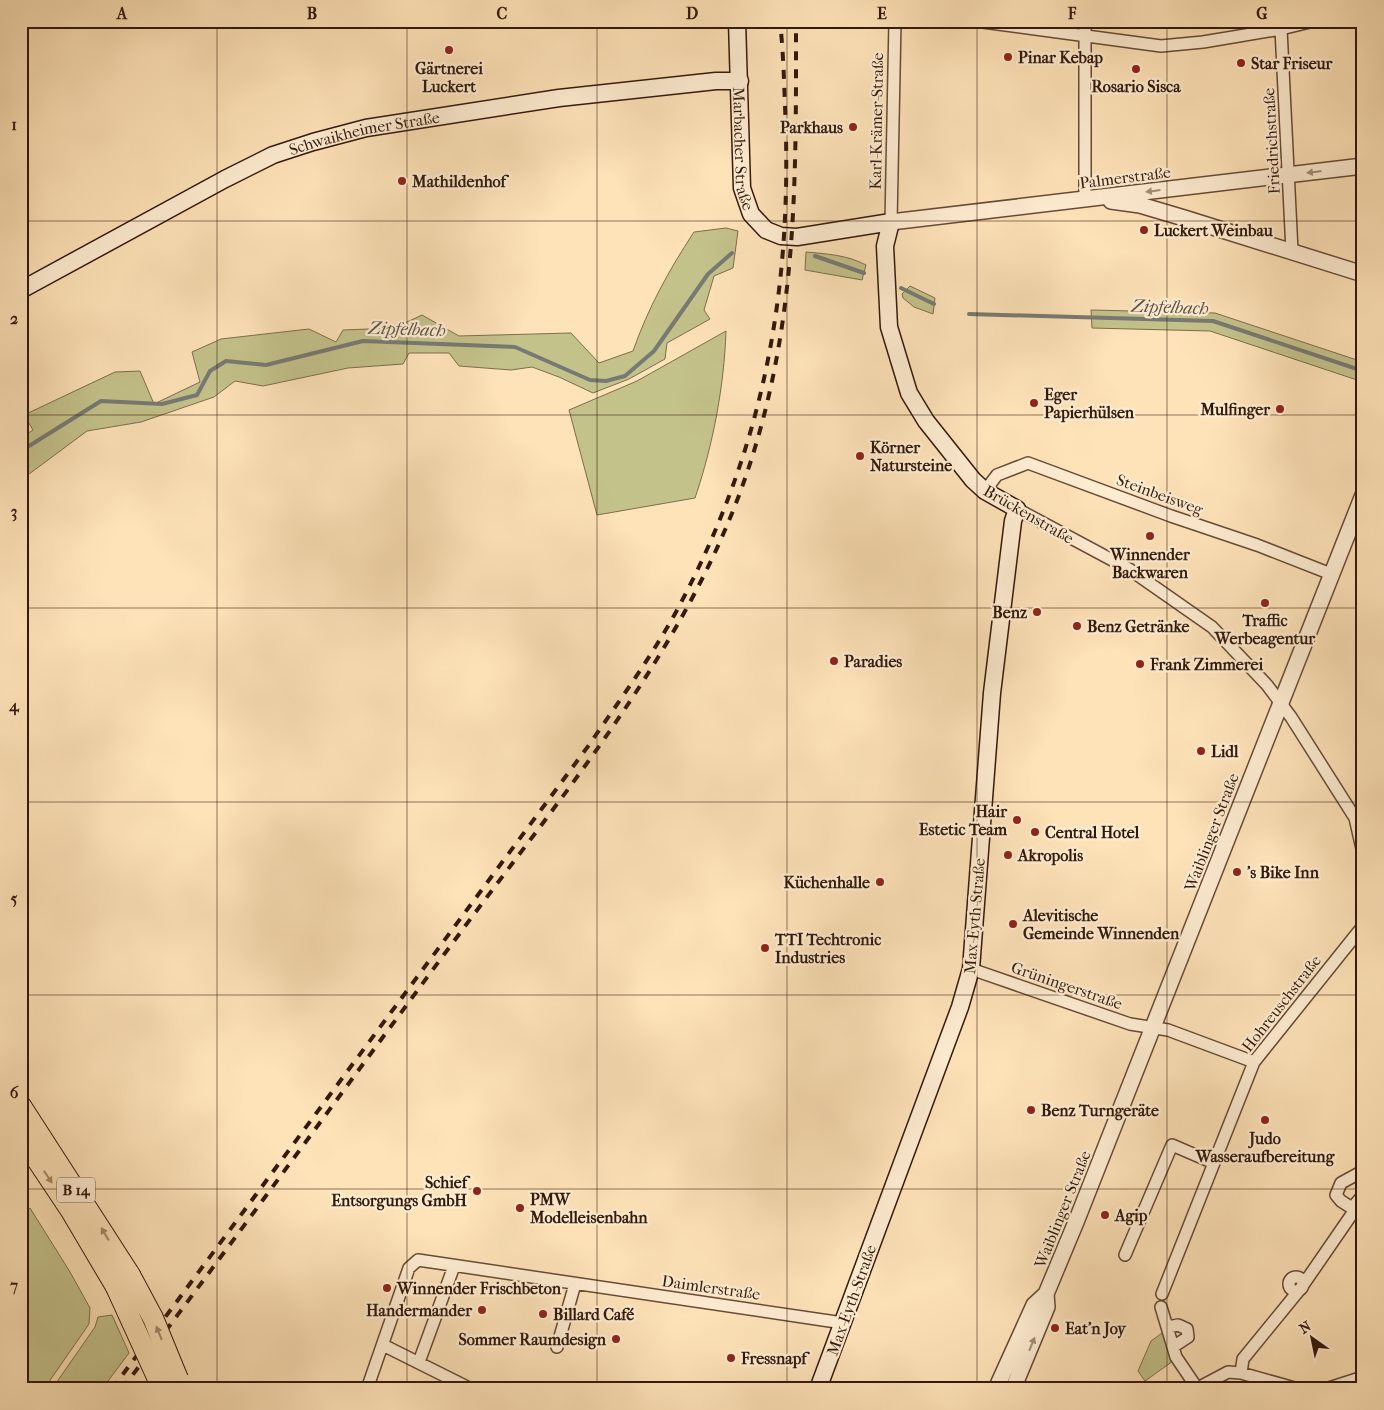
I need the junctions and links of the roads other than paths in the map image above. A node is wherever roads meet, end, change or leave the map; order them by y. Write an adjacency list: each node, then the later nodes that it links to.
1 (737, 21): 8 (main road, Marbacher Straße)
2 (895, 21): 12 (street, Karl-Krämer-Straße)
3 (975, 21): 7 (street)
4 (1085, 21): 7 (street)
5 (1314, 21): 6 (street)
6 (1281, 29): 7 (street); 10 (street, Friedrichstraße)
7 (1085, 35): 11 (street)
8 (740, 81): 12 (main road, Marbacher Straße); 15 (main road, Schwaikheimer Straße)
9 (1363, 166): 10 (street, Palmerstraße, one-way to 10)
10 (1290, 175): 11 (street, Palmerstraße, one-way to 11); 13 (street, Friedrichstraße)
11 (1085, 199): 12 (street, Palmerstraße); 13 (street)
12 (891, 222): 16 (main road, Brückenstraße)
13 (1292, 251): 14 (street)
14 (1363, 274)
15 (21, 290)
16 (985, 491): 18 (main road, Brückenstraße); 20 (street, Steinbeisweg)
17 (1363, 495): 19 (street, Waiblinger Straße)
18 (1017, 509): 21 (street, Brückenstraße); 25 (main road, Max-Eyth-Straße)
19 (1358, 523): 20 (street, Waiblinger Straße)
20 (1331, 574): 21 (street, Waiblinger Straße)
21 (1282, 704): 22 (street, Brückenstraße); 26 (street, Waiblinger Straße)
22 (1359, 821): 23 (street, Brückenstraße)
23 (1363, 852)
24 (1363, 926): 27 (street, Hohreuschstraße)
25 (971, 969): 26 (street, Grüningerstraße); 41 (main road, Max-Eyth-Straße)
26 (1153, 1027): 27 (street, Grüningerstraße); 38 (street, Waiblinger Straße)
27 (1254, 1062): 30 (street, Hohreuschstraße)
28 (21, 1106): 36 (highway, B 14, one-way to 28)
29 (21, 1136): 36 (highway, B 14, one-way to 36)
30 (1214, 1163): 34 (street); 39 (street, Hohreuschstraße)
31 (1363, 1171): 32 (street)
32 (1363, 1195)
33 (1352, 1214): 47 (street)
34 (1125, 1255)
35 (454, 1266): 37 (street, Daimlerstraße); 43 (street, Daimlerstraße); 46 (street)
36 (123, 1281): 49 (highway, B 14, bridge)
37 (575, 1284): 41 (street, Daimlerstraße); 44 (street)
38 (1046, 1294): 54 (street, Waiblinger Straße); 55 (street, Waiblinger Straße, one-way to 38)
39 (1162, 1294)
40 (1161, 1307): 42 (street)
41 (843, 1323): 53 (main road, Max-Eyth-Straße)
42 (1168, 1327): 45 (street); 45 (street)
43 (383, 1345): 46 (street); 51 (street)
44 (556, 1347)
45 (1172, 1347): 50 (street)
46 (419, 1362): 52 (street)
47 (1241, 1373): 50 (street); 56 (street)
48 (1363, 1377): 57 (street)
49 (171, 1386)
50 (1197, 1388)
51 (367, 1389)
52 (471, 1389)
53 (818, 1389)
54 (996, 1389)
55 (1014, 1389)
56 (1298, 1389)
57 (1326, 1389)

